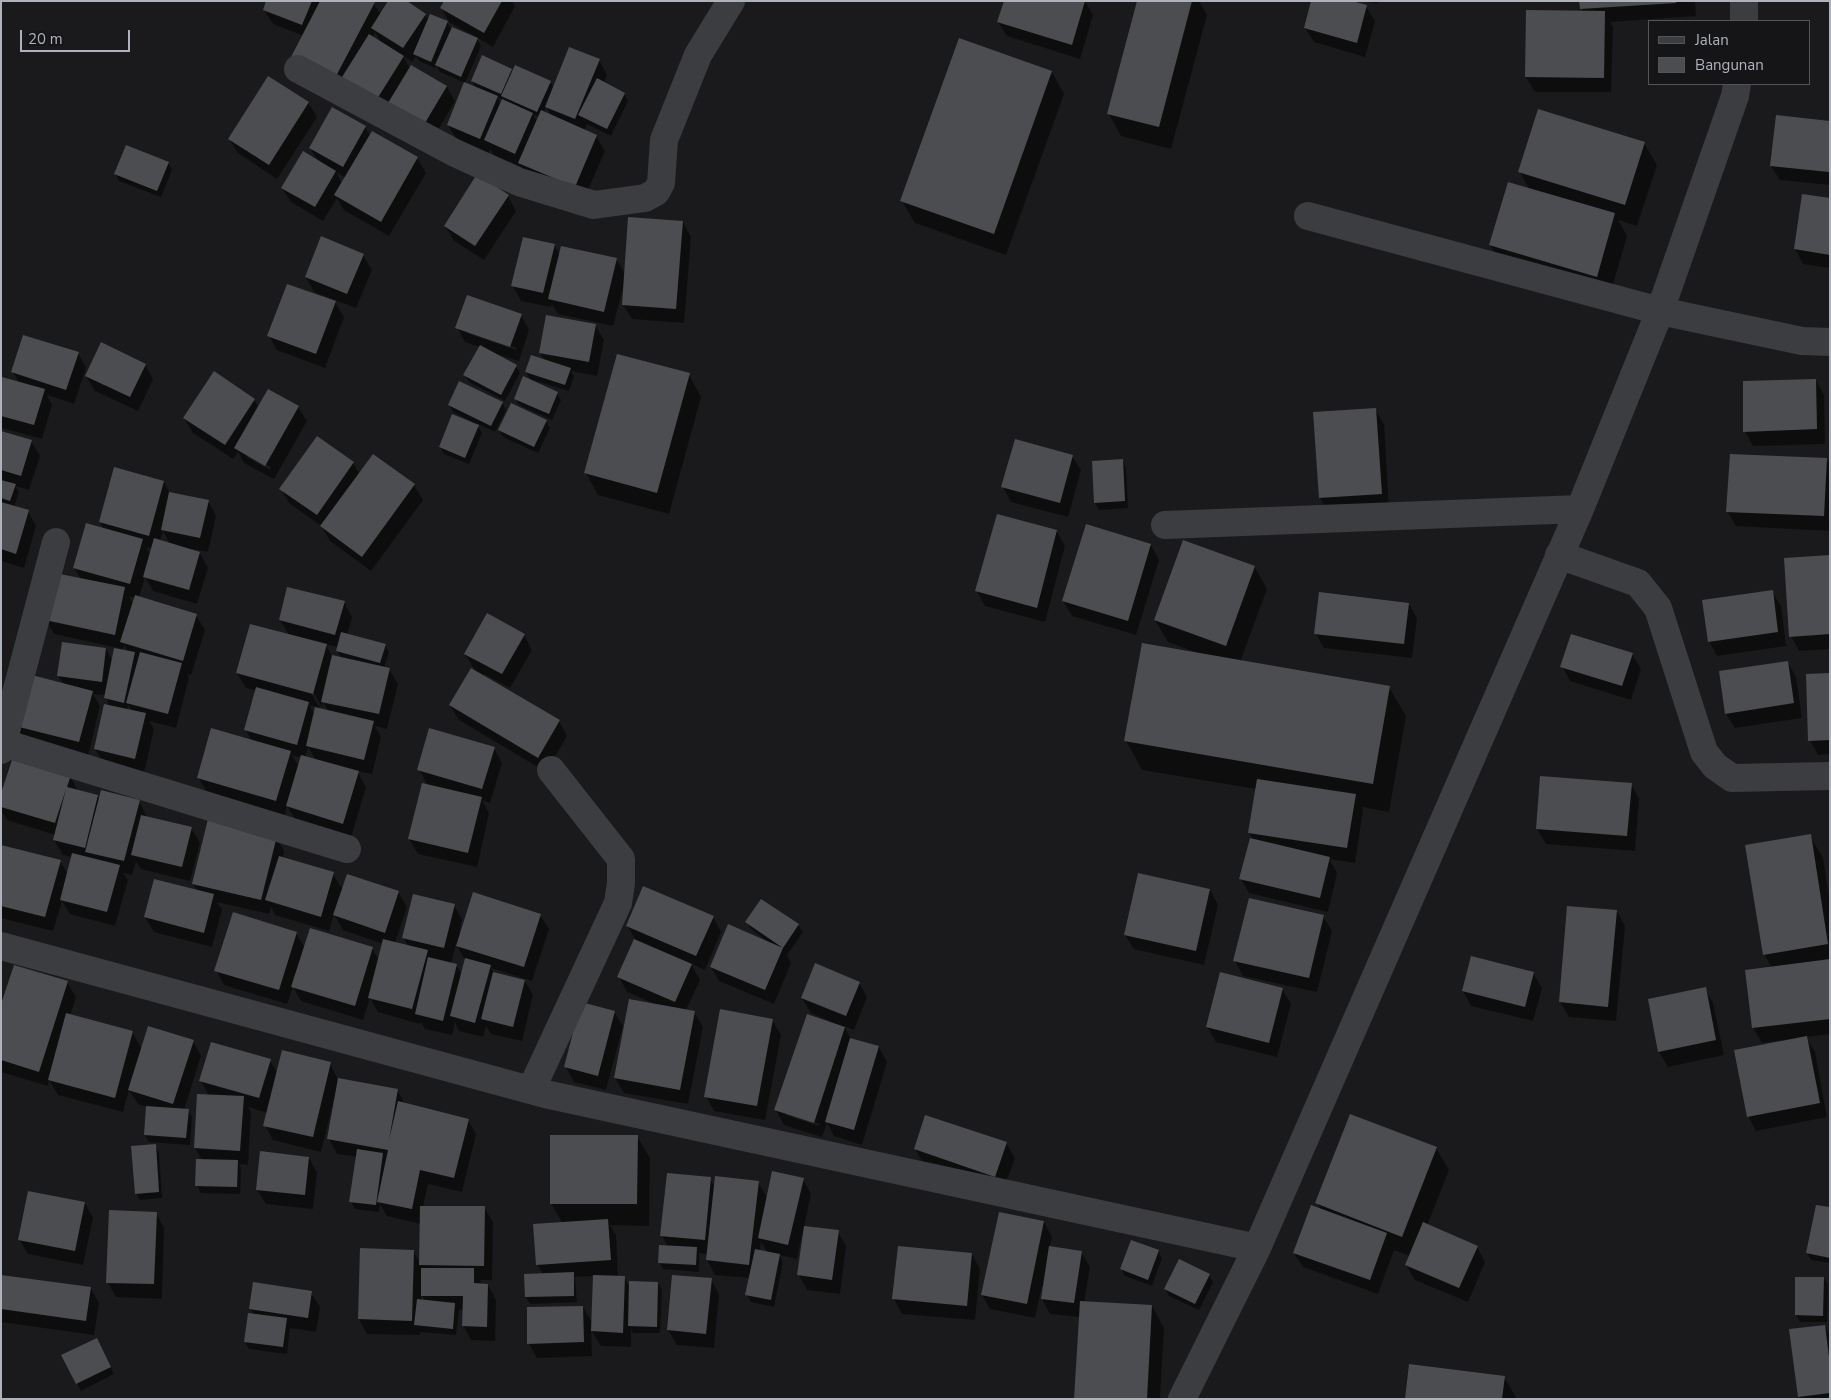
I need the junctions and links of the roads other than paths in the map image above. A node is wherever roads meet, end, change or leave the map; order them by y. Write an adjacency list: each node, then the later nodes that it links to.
1 (731, 1): 4 (street)
2 (1744, 1): 3 (street)
3 (1744, 20)
4 (298, 69)
5 (1737, 85): 7 (street)
6 (1308, 216): 7 (street)
7 (1660, 311): 8 (street); 9 (street)
8 (1830, 342)
9 (1580, 509): 10 (street); 12 (street)
10 (1165, 525)
11 (56, 542): 13 (street)
12 (1559, 555): 15 (street); 19 (street)
13 (2, 747): 16 (street)
14 (551, 770): 18 (street)
15 (1830, 776)
16 (347, 849)
17 (1, 946): 18 (street)
18 (531, 1090): 19 (street)
19 (1257, 1248): 20 (street)
20 (1182, 1399)

